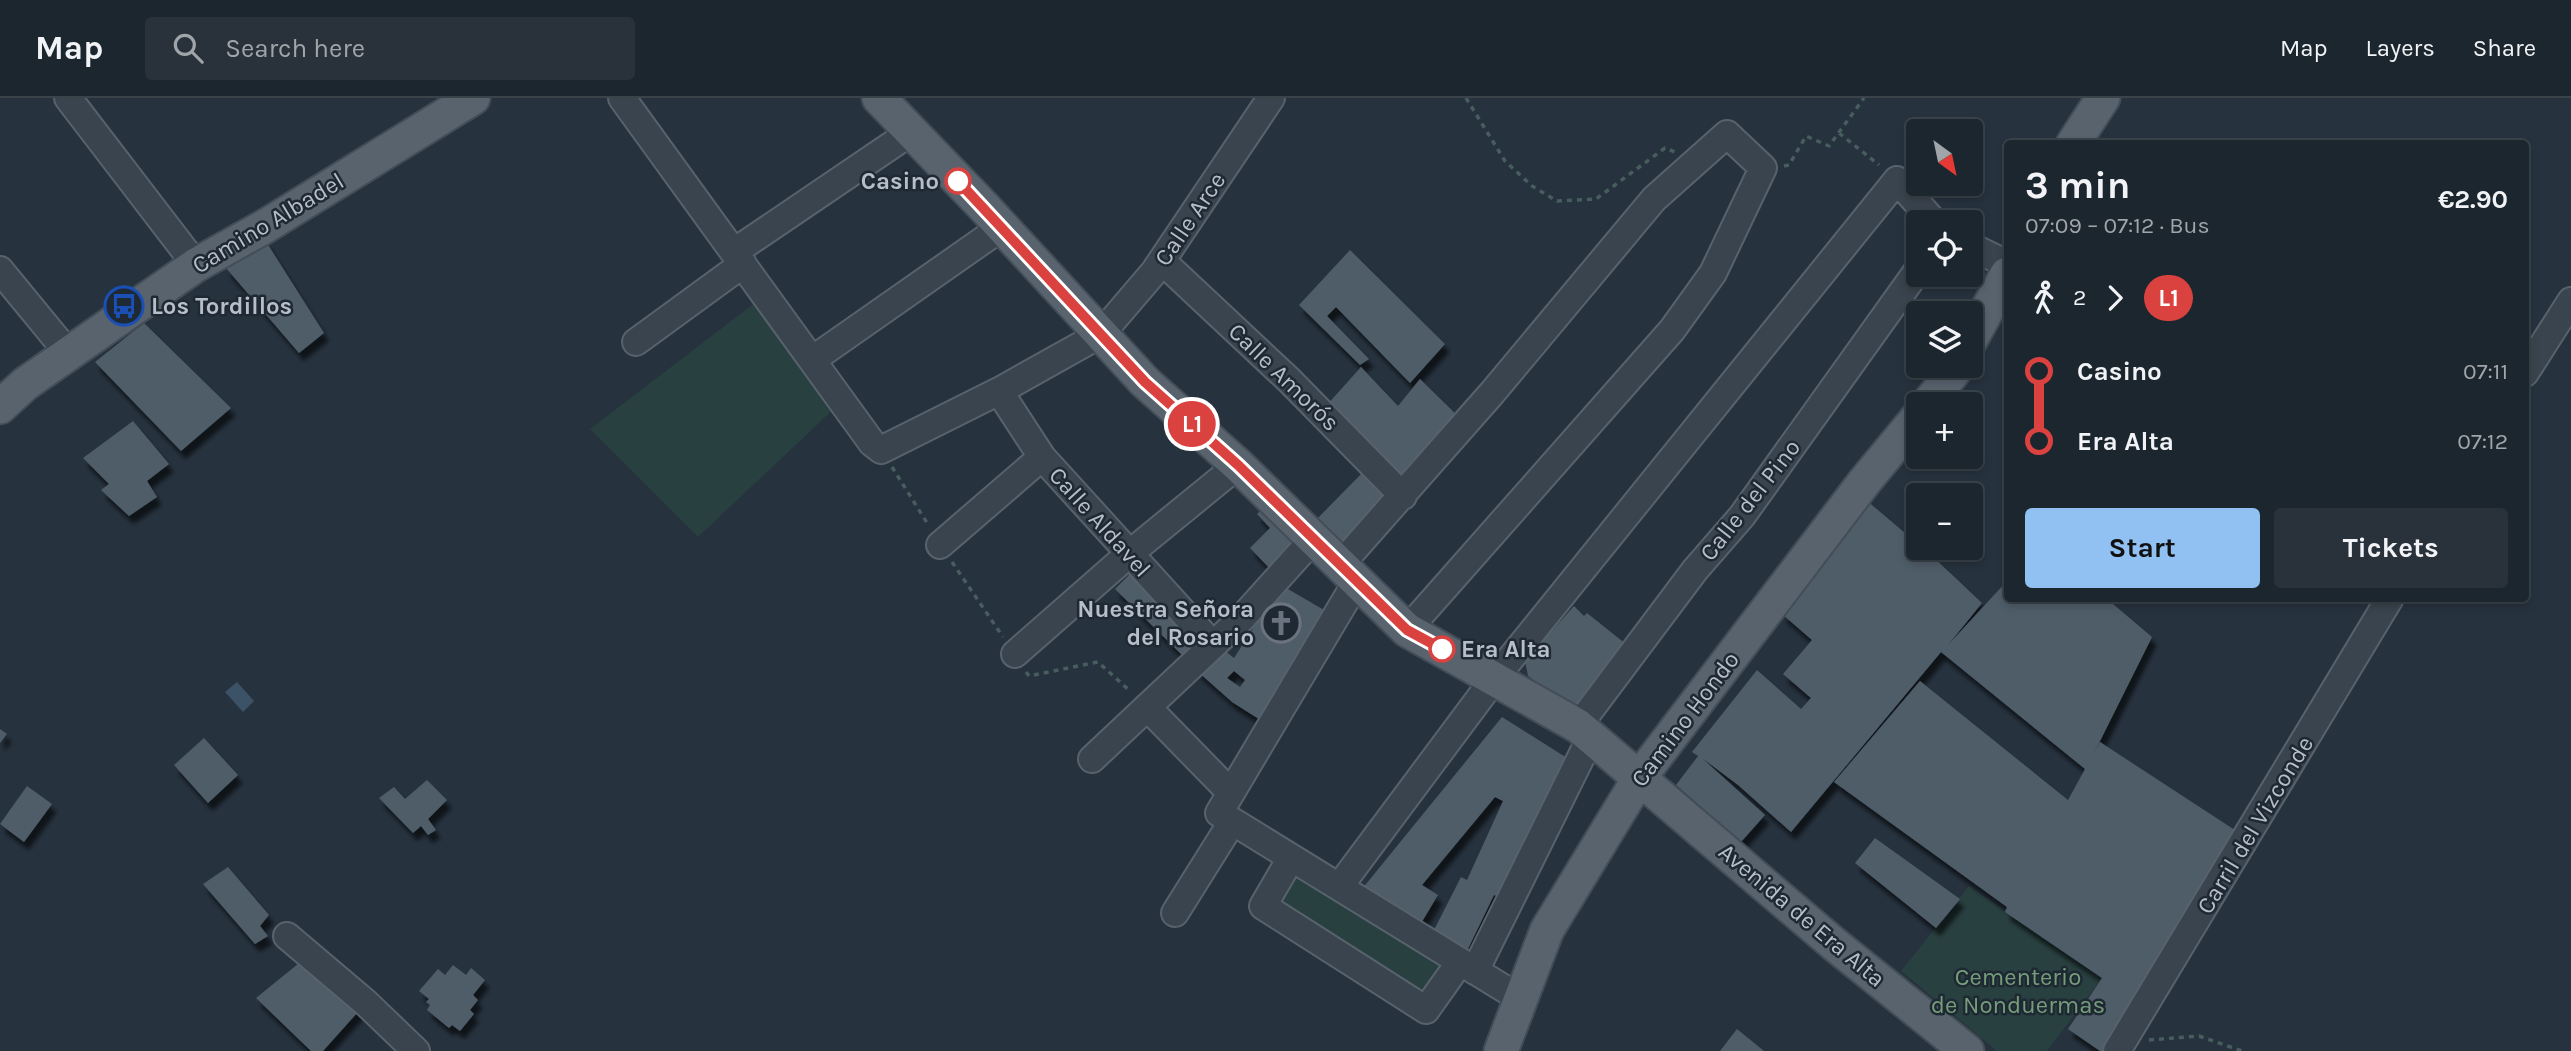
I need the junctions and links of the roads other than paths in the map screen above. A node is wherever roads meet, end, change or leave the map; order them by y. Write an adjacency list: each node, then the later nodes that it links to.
1 (68, 98): 15 (street)
2 (473, 98): 15 (main road, Camino Albadel)
3 (622, 98): 12 (street)
4 (879, 98): 7 (main road, Avenida de Era Alta)
5 (1271, 98): 13 (street, Calle Arce)
6 (2103, 98): 8 (main road)
7 (911, 132): 10 (main road, Avenida de Era Alta); 12 (street)
8 (2076, 140)
9 (1923, 210): 42 (street)
10 (1002, 227): 21 (main road, Avenida de Era Alta); 24 (street)
11 (1983, 252): 14 (street)
12 (738, 258): 22 (street); 24 (street)
13 (1162, 261): 21 (street, Calle Arce); 33 (street, Calle Amorós)
14 (2004, 263)
15 (196, 265): 23 (main road, Camino Albadel)
16 (0, 270): 23 (street)
17 (2004, 279): 20 (main road)
18 (1906, 287): 44 (street, Calle del Pino)
19 (2571, 301): 25 (street)
20 (1983, 317)
21 (1101, 334): 27 (street); 32 (main road, Avenida de Era Alta)
22 (636, 342)
23 (69, 354): 29 (main road, Camino Albadel)
24 (812, 360): 27 (street)
25 (2529, 367)
26 (1949, 378): 28 (main road)
27 (999, 391): 31 (street, Calle Aldavel)
28 (1937, 392)
29 (0, 407)
30 (1906, 431): 46 (main road, Camino Hondo)
31 (1042, 457): 35 (street); 36 (street, Calle Aldavel)
32 (1238, 465): 34 (main road, Avenida de Era Alta); 36 (street)
33 (1403, 496): 37 (street); 39 (street)
34 (1314, 538): 37 (main road, Avenida de Era Alta); 40 (street)
35 (940, 545)
36 (1129, 554): 40 (street, Calle Aldavel); 41 (street)
37 (1349, 572): 39 (main road, Avenida de Era Alta); 47 (street)
38 (2388, 602): 55 (street, Carril del Vizconde)
39 (1407, 630): 42 (main road, Avenida de Era Alta)
40 (1212, 645): 43 (street)
41 (1014, 654)
42 (1494, 679): 44 (main road, Avenida de Era Alta); 50 (street)
43 (1147, 707): 45 (street); 47 (street)
44 (1584, 732): 46 (main road, Avenida de Era Alta); 53 (street, Calle del Pino)
45 (1092, 759)
46 (1640, 777): 54 (main road, Camino Hondo); 58 (main road, Avenida de Era Alta)
47 (1231, 793): 48 (street)
48 (1232, 822): 49 (street); 51 (street)
49 (1292, 858): 50 (street); 53 (street, Calle del Pino)
50 (1339, 887): 53 (street)
51 (1175, 913)
52 (287, 936): 56 (street)
53 (1467, 966): 54 (street)
54 (1521, 999): 57 (main road, Camino Hondo)
55 (2120, 1046)
56 (415, 1051)
57 (1501, 1051)
58 (1967, 1051)

